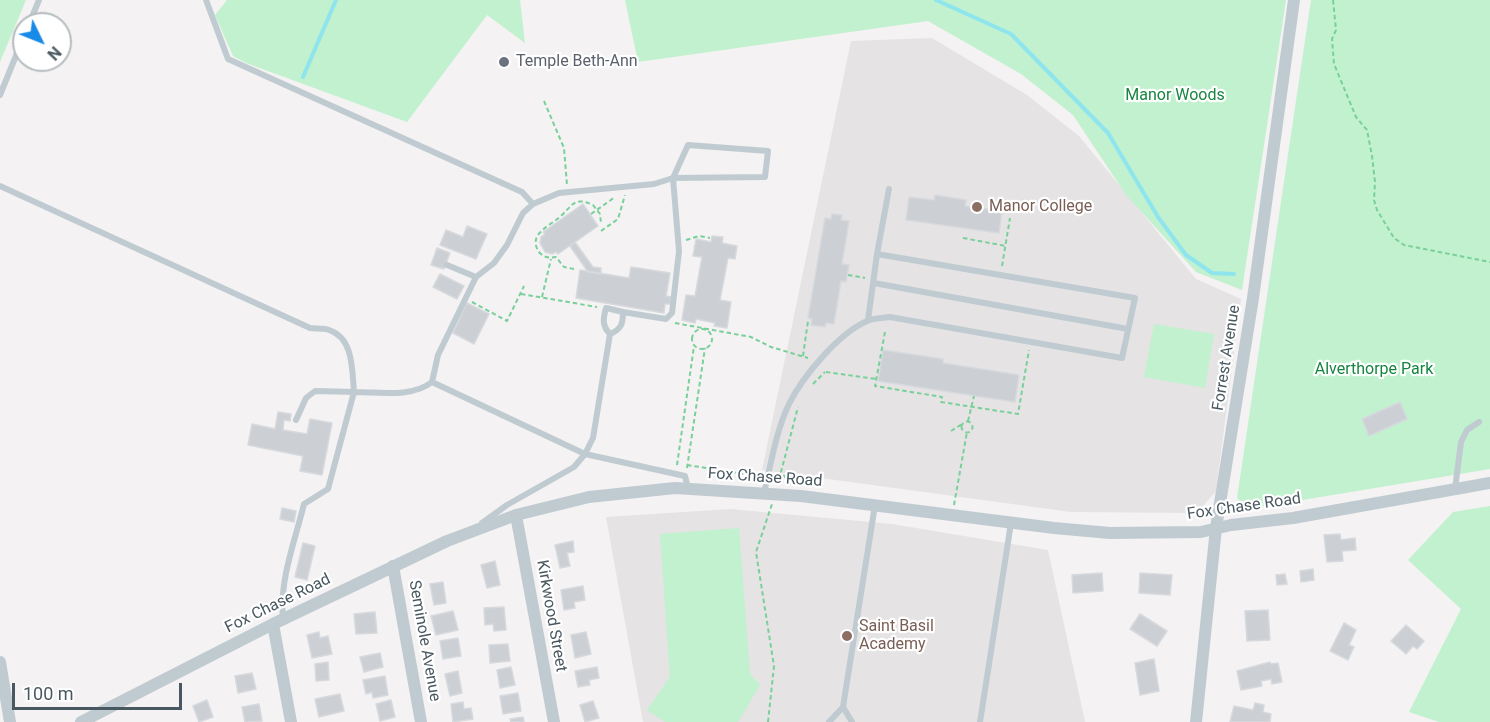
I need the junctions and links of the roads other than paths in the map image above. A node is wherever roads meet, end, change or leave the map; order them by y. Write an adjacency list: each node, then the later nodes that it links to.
1 (206, 0): 8 (lane)
2 (1294, 0): 29 (street, Forrest Avenue)
3 (12, 66): 4 (lane)
4 (0, 95)
5 (673, 178): 5 (lane); 8 (lane); 13 (lane)
6 (0, 186): 18 (lane)
7 (889, 189): 9 (lane)
8 (533, 204): 11 (lane)
9 (877, 254): 12 (lane); 15 (lane)
10 (447, 265): 11 (lane)
11 (476, 277): 17 (lane)
12 (874, 281): 14 (lane); 15 (lane)
13 (623, 312): 16 (lane); 16 (lane)
14 (868, 320): 15 (lane); 25 (lane)
15 (1128, 329)
16 (610, 334): 21 (lane)
17 (432, 382): 18 (lane); 21 (lane)
18 (354, 392): 19 (lane); 32 (lane)
19 (296, 420)
20 (1479, 422): 24 (lane)
21 (585, 454): 22 (lane); 30 (lane)
22 (686, 483): 25 (street, Fox Chase Road); 27 (street, Fox Chase Road)
23 (1490, 483): 24 (street, Fox Chase Road)
24 (1455, 489): 29 (street, Fox Chase Road)
25 (769, 498): 26 (street, Fox Chase Road)
26 (875, 506): 28 (street, Fox Chase Road); 35 (lane)
27 (516, 515): 30 (street, Fox Chase Road); 40 (street, Kirkwood Street)
28 (1011, 523): 29 (street, Fox Chase Road); 43 (lane)
29 (1216, 528): 44 (street, Forrest Avenue)
30 (471, 532): 31 (street, Fox Chase Road)
31 (393, 566): 32 (street, Fox Chase Road); 39 (street, Seminole Avenue)
32 (278, 622): 37 (street, Fox Chase Road); 38 (street)
33 (0, 662): 34 (street)
34 (3, 694): 36 (street)
35 (843, 707): 41 (lane); 42 (lane)
36 (10, 722)
37 (81, 722)
38 (291, 722)
39 (421, 722)
40 (554, 722)
41 (829, 722)
42 (852, 722)
43 (980, 722)
44 (1197, 722)

